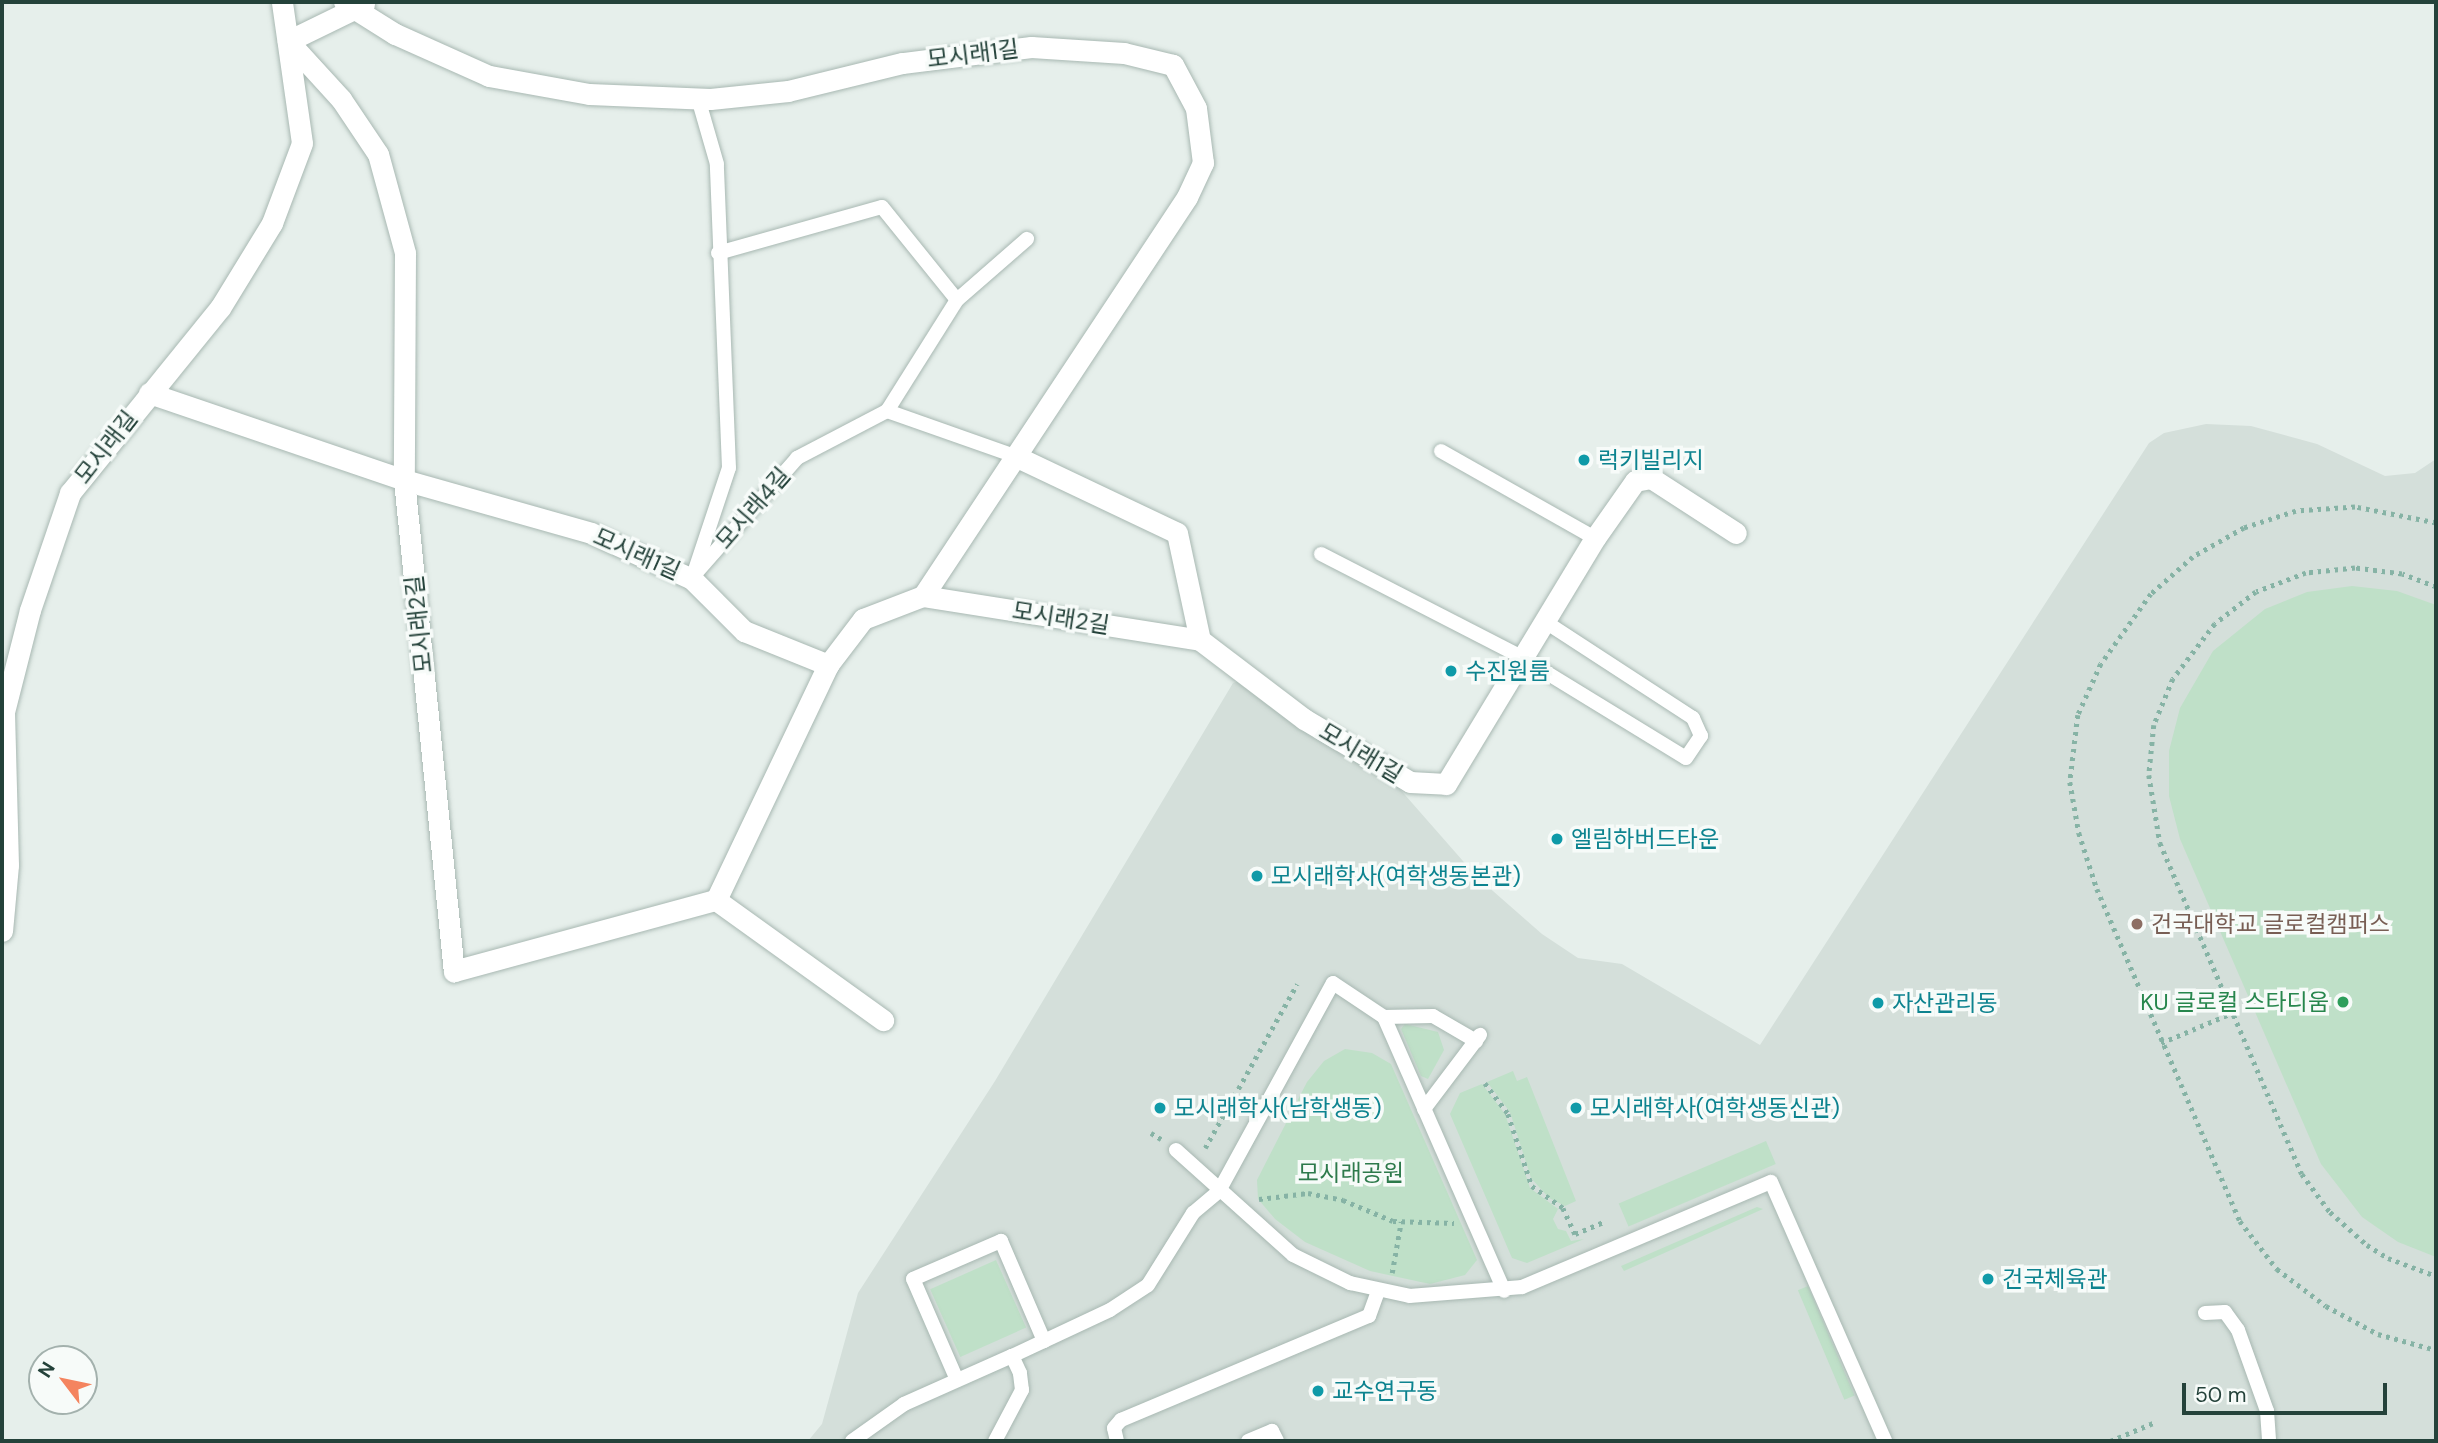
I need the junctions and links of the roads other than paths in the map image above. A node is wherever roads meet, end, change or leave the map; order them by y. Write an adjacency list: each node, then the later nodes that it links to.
1 (282, 2): 3 (street, 모시래길)
2 (355, 4): 3 (street); 4 (street, 모시래1길)
3 (288, 41): 8 (street, 모시래길); 12 (street, 모시래2길)
4 (698, 98): 6 (lane, 모시래4길); 11 (street, 모시래1길)
5 (1027, 239): 7 (lane)
6 (718, 254): 7 (lane); 16 (lane, 모시래4길)
7 (957, 300): 9 (lane)
8 (149, 393): 12 (street, 모시래1길); 23 (street, 모시래길)
9 (887, 411): 11 (lane); 16 (lane, 모시래4길)
10 (1441, 451): 14 (lane)
11 (1015, 456): 17 (street, 모시래1길); 19 (street)
12 (404, 480): 16 (street, 모시래1길); 22 (street, 모시래2길)
13 (1736, 533): 14 (street, 모시래1길)
14 (1595, 538): 18 (street, 모시래1길)
15 (1321, 554): 20 (lane)
16 (692, 579): 21 (street, 모시래1길)
17 (923, 596): 19 (street, 모시래2길); 21 (street)
18 (1544, 621): 20 (street, 모시래1길); 20 (lane)
19 (1200, 640): 20 (street, 모시래1길)
20 (1521, 657)
21 (828, 665): 22 (street)
22 (716, 900): 25 (street)
23 (2, 931)
24 (1384, 1017): 26 (lane); 26 (lane); 28 (lane)
25 (883, 1020)
26 (1424, 1109): 29 (lane)
27 (1177, 1150): 28 (lane)
28 (1219, 1191): 30 (lane); 32 (lane)
29 (1504, 1291): 30 (lane); 40 (lane)
30 (1384, 1293): 37 (lane)
31 (2205, 1313): 41 (lane)
32 (1044, 1341): 33 (lane); 34 (lane)
33 (1012, 1356): 34 (lane); 36 (lane)
34 (957, 1380): 35 (lane)
35 (852, 1441)
36 (995, 1441)
37 (1117, 1441)
38 (1248, 1441): 39 (lane)
39 (1277, 1441)
40 (1885, 1441)
41 (2269, 1441)

